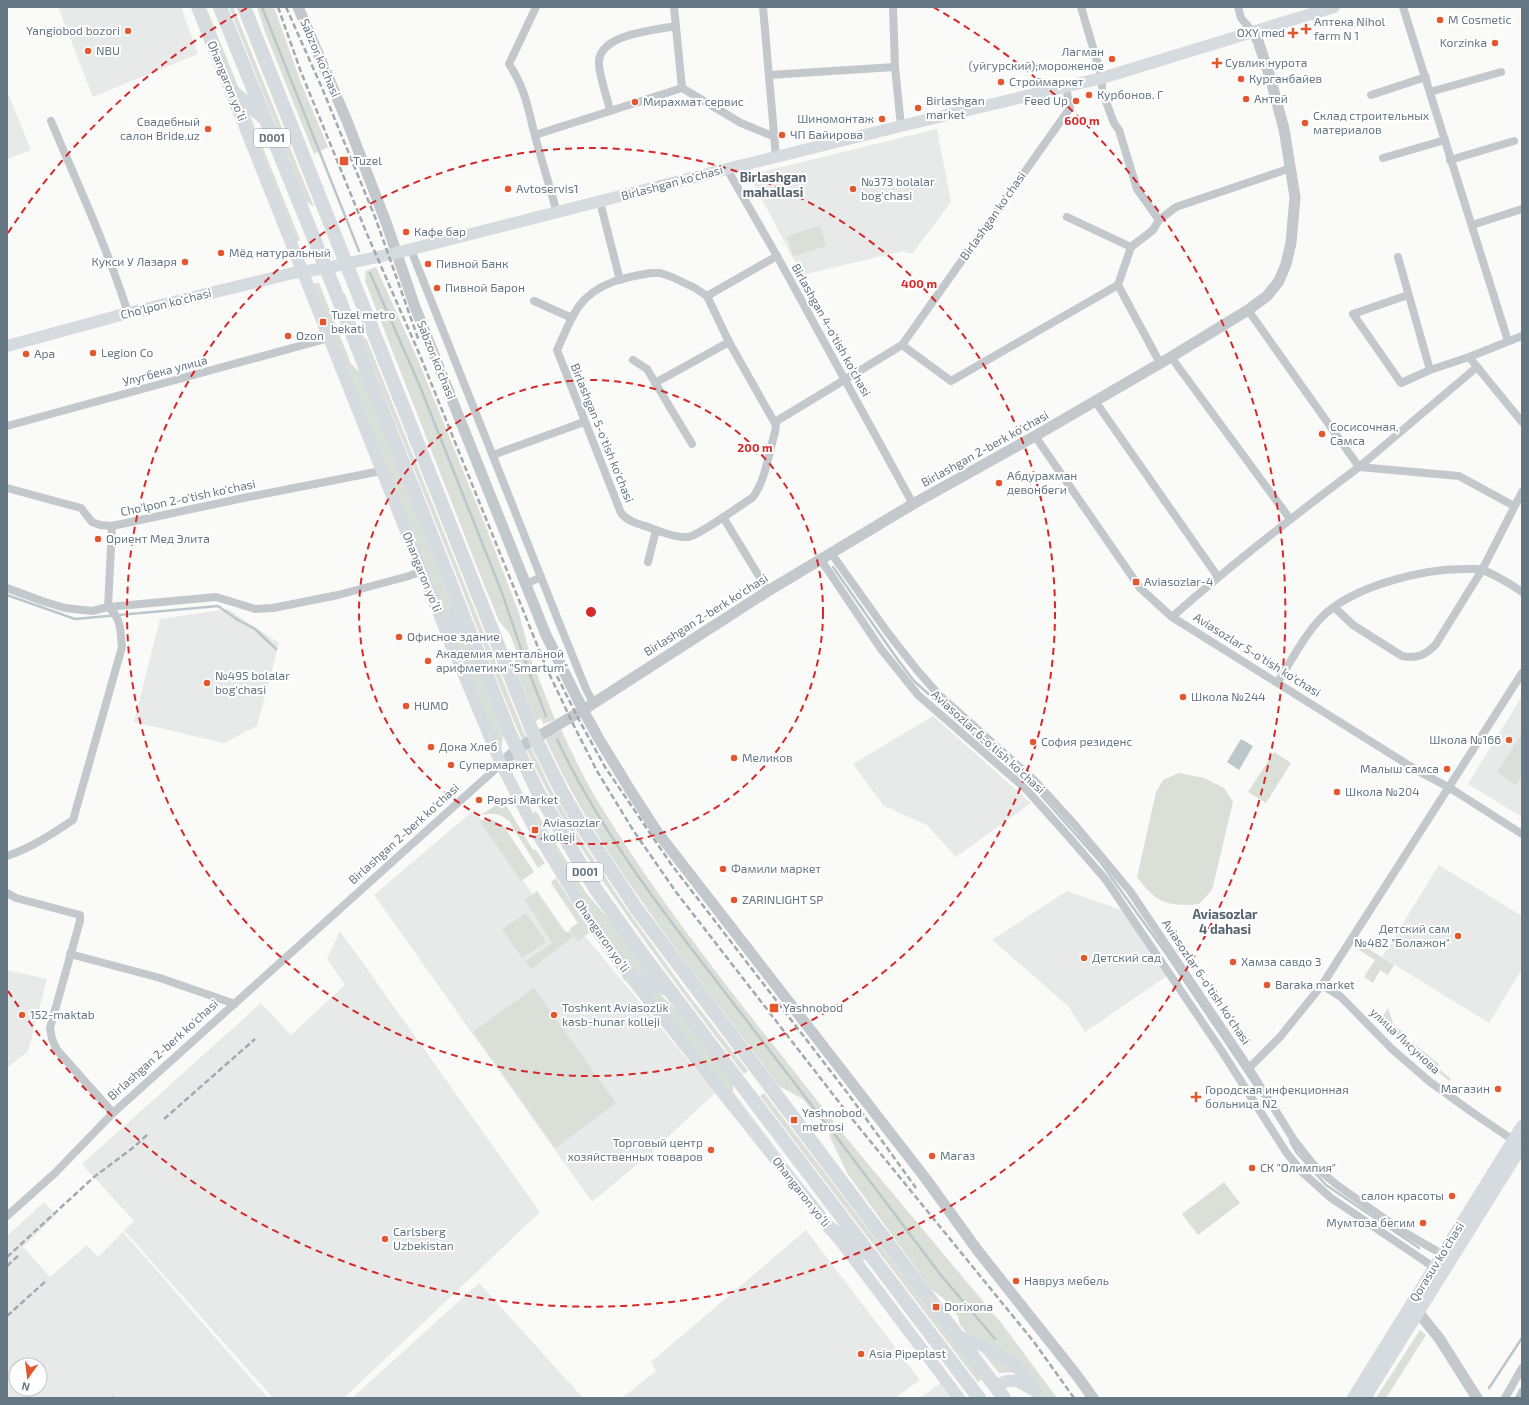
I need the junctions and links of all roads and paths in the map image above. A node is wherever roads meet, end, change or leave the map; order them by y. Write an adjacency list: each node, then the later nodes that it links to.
1 (198, 7): 22 (main road, Ohangaron yoʻli)
2 (220, 7): 26 (highway, Ohangaron yoʻli / D001)
3 (244, 7): 49 (highway, D001)
4 (298, 7): 46 (street, Sabzor ko'chasi)
5 (536, 7): 29 (street)
6 (674, 7): 13 (street)
7 (763, 7): 17 (street)
8 (893, 7): 15 (street)
9 (1081, 7): 19 (street)
10 (1238, 7): 14 (street)
11 (1334, 7): 14 (main road, Birlashgan ko'chasi)
12 (1403, 7): 18 (street)
13 (676, 26): 20 (street); 25 (street)
14 (1252, 31): 19 (main road, Birlashgan ko'chasi); 36 (street, Birlashgan 2-berk ko'chasi)
15 (895, 67): 17 (street); 28 (street)
16 (1501, 72): 23 (street)
17 (769, 75): 30 (street)
18 (1426, 77): 23 (street); 24 (street)
19 (1102, 78): 21 (main road, Birlashgan ko'chasi); 42 (street)
20 (682, 88): 25 (street); 30 (street)
21 (1066, 88): 28 (main road, Birlashgan ko'chasi); 64 (street, Birlashgan ko'chasi)
22 (232, 90): 26 (highway); 51 (main road, Ohangaron yoʻli)
23 (1430, 92): 31 (street)
24 (1371, 95)
25 (610, 110): 29 (street)
26 (264, 118): 50 (highway, Ohangaron yoʻli / D001)
27 (51, 121): 58 (street)
28 (901, 126): 33 (main road, Birlashgan ko'chasi)
29 (535, 135): 40 (street)
30 (775, 137): 33 (street)
31 (1444, 140): 34 (street); 35 (street)
32 (1514, 141): 35 (street)
33 (776, 157): 37 (main road, Birlashgan ko'chasi)
34 (1383, 158)
35 (1450, 160): 43 (street)
36 (1291, 168): 42 (street); 57 (street, Birlashgan 2-berk ko'chasi)
37 (727, 169): 38 (main road, Birlashgan ko'chasi); 47 (street, Birlashgan 4-o'tish ko'chasi)
38 (600, 202): 40 (main road, Birlashgan ko'chasi); 52 (street)
39 (1522, 209): 43 (street)
40 (557, 213): 45 (main road, Birlashgan ko'chasi)
41 (1067, 217): 44 (street)
42 (1159, 220): 44 (street)
43 (1472, 225): 62 (street)
44 (1131, 247): 53 (street)
45 (411, 250): 46 (main road, Birlashgan ko'chasi); 81 (street)
46 (396, 253): 49 (main road, Birlashgan ko'chasi); 99 (street, Sabzor ko'chasi)
47 (777, 256): 55 (street); 72 (street, Birlashgan 4-o'tish ko'chasi)
48 (1398, 257): 54 (street)
49 (347, 264): 50 (main road, Birlashgan ko'chasi); 113 (highway, D001)
50 (326, 268): 51 (main road, Cho'lpon ko'chasi); 103 (highway, Ohangaron yoʻli / D001)
51 (303, 271): 58 (main road, Cho'lpon ko'chasi); 61 (main road, Ohangaron yoʻli)
52 (620, 280): 55 (street, Birlashgan 5-o'tish ko'chasi); 59 (street, Birlashgan 5-o'tish ko'chasi)
53 (1118, 285): 64 (street); 69 (street)
54 (1408, 295): 71 (street); 71 (street)
55 (707, 296): 63 (street)
56 (534, 301): 59 (street)
57 (1248, 310): 66 (street, Birlashgan 2-berk ko'chasi); 82 (street)
58 (128, 313): 65 (main road, Cho'lpon ko'chasi)
59 (572, 318): 75 (street, Birlashgan 5-o'tish ko'chasi)
60 (1522, 336): 62 (street)
61 (329, 338): 78 (street, Улугбека улица); 83 (main road, Ohangaron yoʻli)
62 (1508, 341): 67 (street)
63 (729, 342): 73 (street); 76 (street)
64 (902, 345): 72 (street, Birlashgan ko'chasi)
65 (7, 346)
66 (1171, 356): 69 (street, Birlashgan 2-berk ko'chasi); 89 (street)
67 (1469, 357): 70 (street); 71 (street)
68 (633, 360): 73 (street)
69 (1160, 362): 74 (street, Birlashgan 2-berk ko'chasi)
70 (1477, 367): 77 (street); 82 (street)
71 (1430, 370)
72 (845, 380): 76 (street); 86 (street, Birlashgan 4-o'tish ko'chasi)
73 (656, 383): 80 (street)
74 (1095, 401): 79 (street, Birlashgan 2-berk ko'chasi); 98 (street)
75 (584, 422): 81 (street); 91 (street, Birlashgan 5-o'tish ko'chasi)
76 (775, 422): 88 (street, Birlashgan 5-o'tish ko'chasi)
77 (1522, 422)
78 (7, 426)
79 (1035, 436): 86 (street, Birlashgan 2-berk ko'chasi); 106 (street, Aviasozlar 5-o'tish ko'chasi)
80 (692, 444)
81 (493, 455): 97 (street)
82 (1359, 467): 87 (street); 89 (street)
83 (381, 471): 90 (street, Cho'lpon 2-o'tish ko'chasi); 96 (main road, Ohangaron yoʻli)
84 (7, 488): 90 (street, Cho'lpon 2-o'tish ko'chasi)
85 (1522, 492): 87 (street)
86 (913, 504): 92 (street, Birlashgan 2-berk ko'chasi)
87 (1514, 506): 95 (street)
88 (723, 517): 91 (street, Birlashgan 5-o'tish ko'chasi); 101 (street)
89 (1290, 519): 98 (street)
90 (112, 526): 105 (street)
91 (656, 530): 94 (street)
92 (831, 553): 93 (street, Birlashgan 2-berk ko'chasi); 109 (street, Aviasozlar 6-o'tish ko'chasi)
93 (820, 560): 101 (street, Birlashgan 2-berk ko'chasi); 109 (street, Aviasozlar 6-o'tish ko'chasi)
94 (648, 562)
95 (1482, 570): 102 (street); 104 (street); 104 (street)
96 (422, 571): 105 (street); 107 (main road, Ohangaron yoʻli)
97 (541, 577): 99 (street); 111 (street)
98 (1218, 577): 106 (street)
99 (526, 584): 112 (street, Sabzor ko'chasi)
100 (7, 588): 105 (street)
101 (768, 591): 111 (street, Birlashgan 2-berk ko'chasi)
102 (1522, 592)
103 (459, 603): 107 (highway); 114 (highway, Ohangaron yoʻli / D001)
104 (1334, 607): 110 (street)
105 (112, 610): 118 (street)
106 (1172, 617): 110 (street, Aviasozlar 5-o'tish ko'chasi)
107 (451, 644): 115 (main road, Ohangaron yoʻli)
108 (1522, 673): 116 (street)
109 (911, 676): 119 (street, Aviasozlar 6-o'tish ko'chasi); 119 (street, Aviasozlar 6-o'tish ko'chasi)
110 (1278, 682): 116 (street, Aviasozlar 5-o'tish ko'chasi)
111 (593, 703): 112 (street, Birlashgan 2-berk ko'chasi)
112 (583, 710): 113 (street, Birlashgan 2-berk ko'chasi); 146 (street, Sabzor ko'chasi)
113 (535, 738): 114 (street, Birlashgan 2-berk ko'chasi); 127 (highway, D001)
114 (517, 749): 115 (street, Birlashgan 2-berk ko'chasi); 124 (highway, Ohangaron yoʻli / D001)
115 (501, 764): 122 (main road, Ohangaron yoʻli); 125 (street, Birlashgan 2-berk ko'chasi)
116 (1450, 788): 117 (street, Aviasozlar 5-o'tish ko'chasi); 123 (street)
117 (1522, 834)
118 (7, 856)
119 (1097, 859): 126 (street, Aviasozlar 6-o'tish ko'chasi); 126 (street, Aviasozlar 6-o'tish ko'chasi)
120 (7, 893): 121 (street)
121 (70, 954): 125 (street); 131 (street)
122 (629, 975): 124 (highway); 135 (main road, Ohangaron yoʻli)
123 (1322, 985): 128 (street); 133 (street, улица Лисунова)
124 (669, 990): 130 (highway, Ohangaron yoʻli / D001)
125 (235, 1004): 131 (street, Birlashgan 2-berk ko'chasi)
126 (1209, 1019): 128 (street, Aviasozlar 6-o'tish ko'chasi); 129 (street, Aviasozlar 6-o'tish ko'chasi)
127 (753, 1065): 130 (highway); 140 (highway, D001)
128 (1250, 1068): 129 (street, Aviasozlar 6-o'tish ko'chasi)
129 (1251, 1083): 136 (street, Aviasozlar 6-o'tish ko'chasi); 138 (street, Aviasozlar 6-o'tish ko'chasi)
130 (743, 1087): 137 (highway, Ohangaron yoʻli / D001)
131 (113, 1113): 134 (street, Birlashgan 2-berk ko'chasi)
132 (1522, 1126): 133 (main road, Qorasuv ko'chasi)
133 (1518, 1143): 136 (main road, Qorasuv ko'chasi)
134 (7, 1216)
135 (830, 1228): 137 (highway); 144 (main road, Ohangaron yoʻli)
136 (1447, 1257): 138 (main road, Qorasuv ko'chasi)
137 (875, 1262): 145 (highway, Ohangaron yoʻli / D001)
138 (1438, 1270): 139 (main road, Qorasuv ko'chasi); 147 (main road, Qorasuv ko'chasi)
139 (1418, 1312): 148 (main road, Qorasuv ko'chasi); 149 (street)
140 (958, 1336): 142 (highway, D001); 143 (main road)
141 (1522, 1368): 150 (street)
142 (996, 1394): 143 (main road)
143 (1038, 1395)
144 (959, 1398)
145 (979, 1398)
146 (1093, 1398)
147 (1353, 1398)
148 (1364, 1398)
149 (1478, 1398)
150 (1505, 1398)

